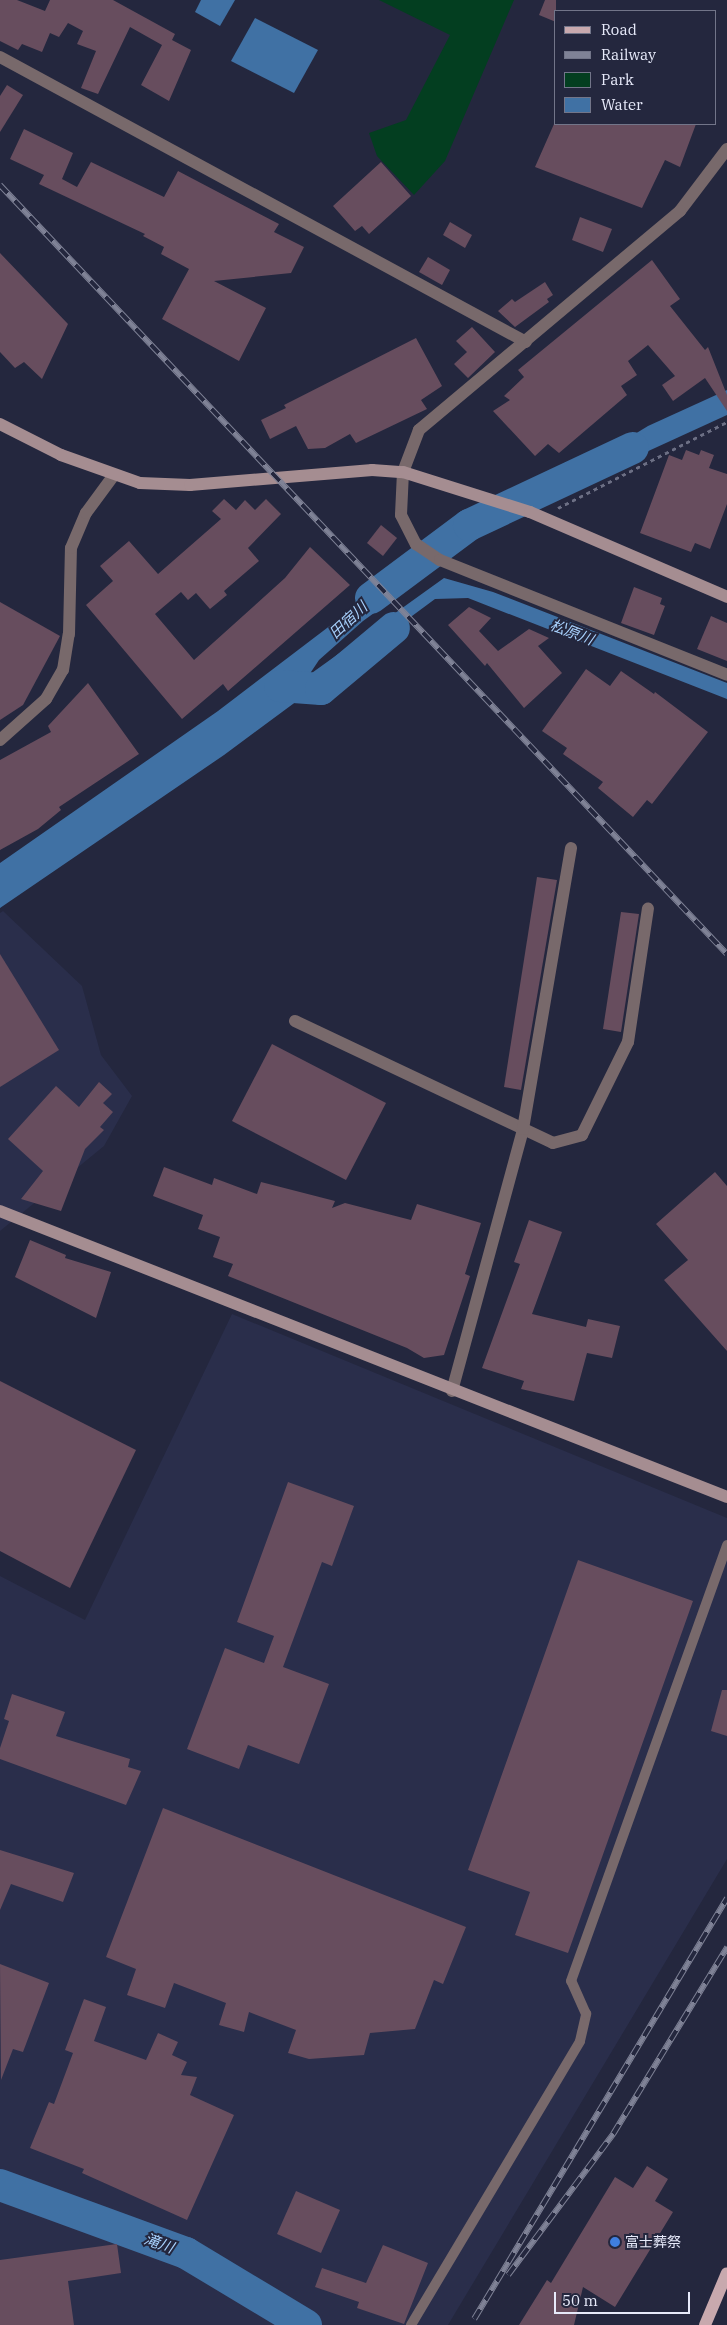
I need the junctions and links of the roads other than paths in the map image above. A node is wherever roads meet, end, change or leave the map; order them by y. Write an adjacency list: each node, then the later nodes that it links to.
1 (0, 57): 3 (street)
2 (727, 149): 3 (street)
3 (526, 342): 5 (street)
4 (0, 424): 6 (street)
5 (403, 472): 6 (street); 7 (street); 8 (street)
6 (114, 475): 9 (street)
7 (727, 597)
8 (727, 674)
9 (0, 740)
10 (571, 848): 13 (street)
11 (648, 908): 13 (street)
12 (295, 1021): 13 (street)
13 (523, 1128): 15 (street)
14 (0, 1211): 15 (street)
15 (452, 1391): 16 (street)
16 (727, 1497)
17 (727, 1545): 19 (lane)
18 (727, 2272): 20 (main road)
19 (410, 2325)
20 (705, 2325)

